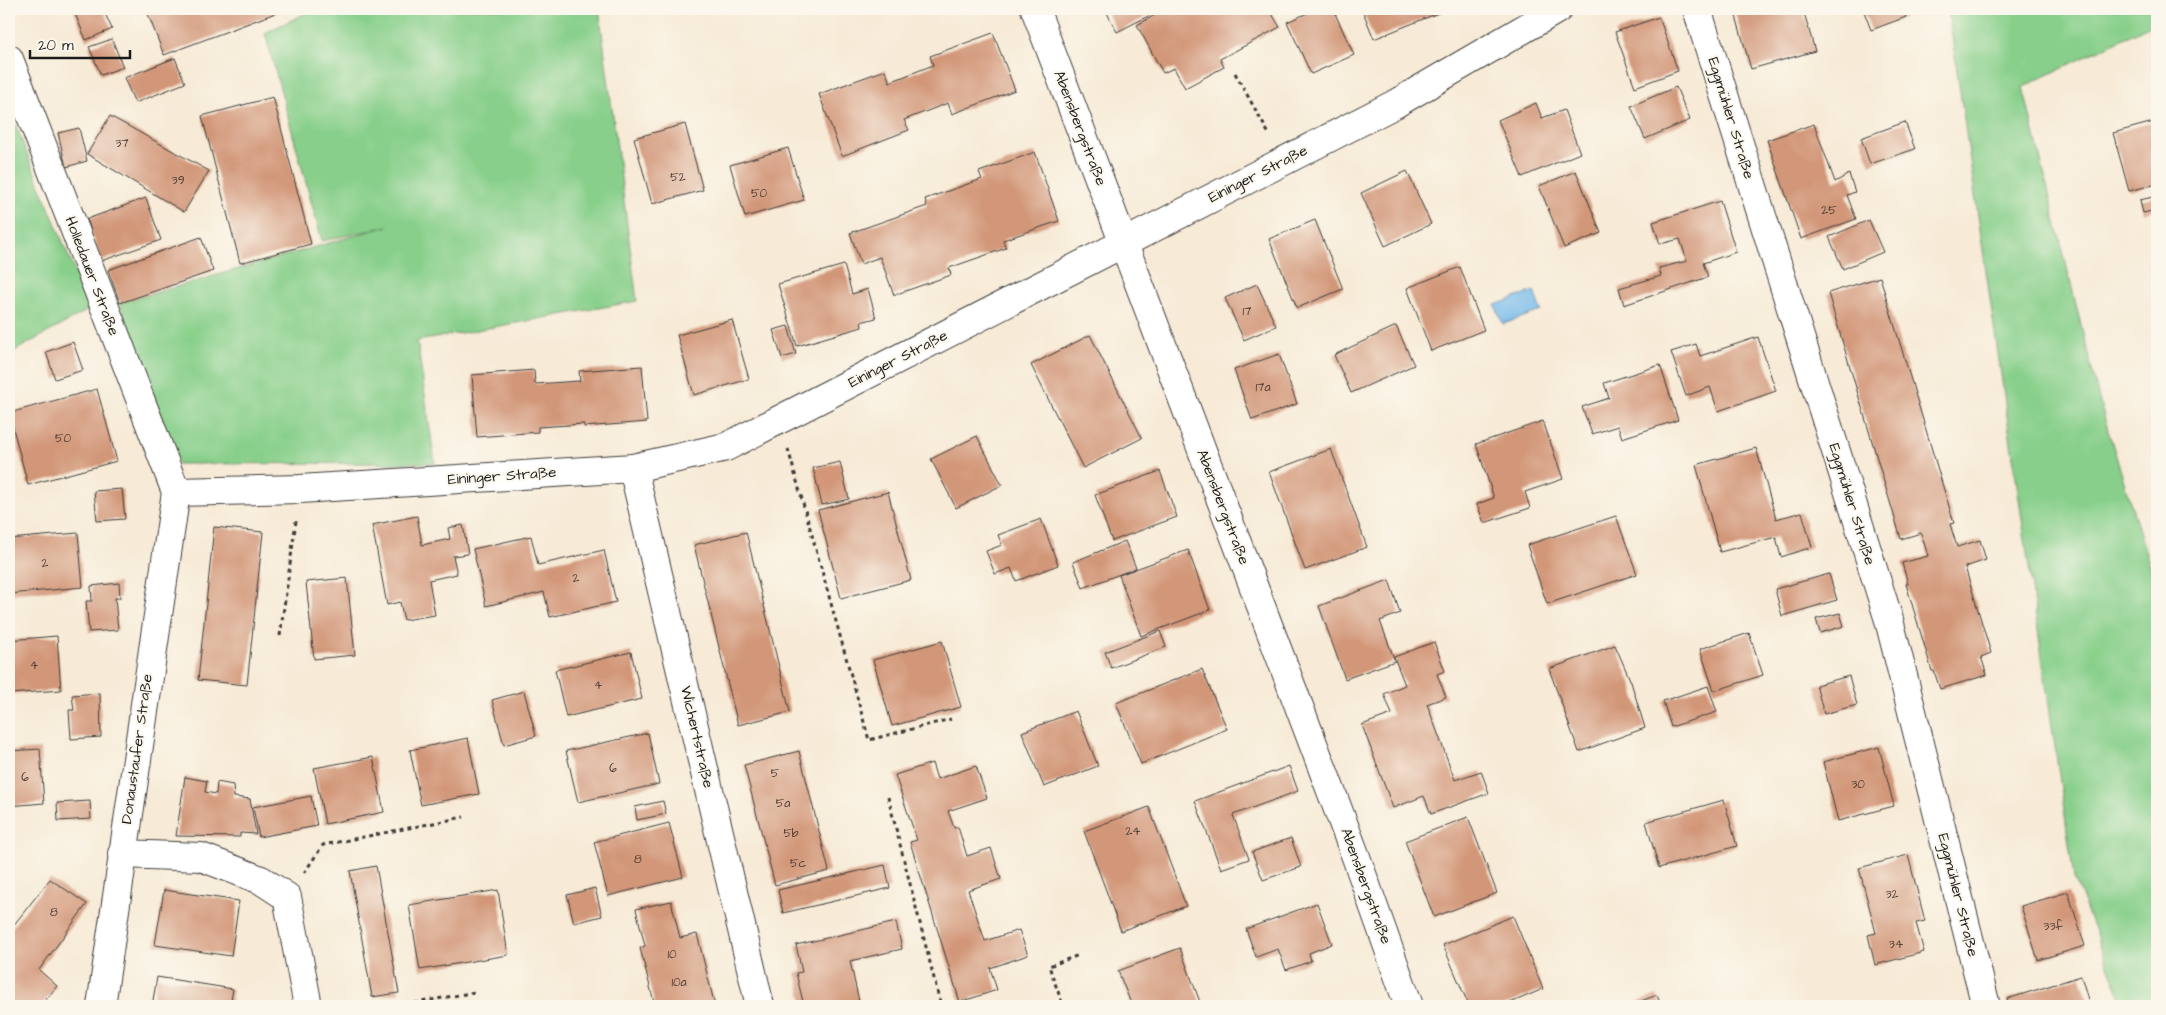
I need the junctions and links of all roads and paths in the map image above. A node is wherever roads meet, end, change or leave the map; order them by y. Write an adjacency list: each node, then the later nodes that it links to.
1 (1035, 9): 7 (street, Abensbergstraße)
2 (1558, 9): 6 (street, Eininger Straße)
3 (1697, 9): 27 (street, Eggmühler Straße)
4 (9, 59): 11 (street, Holledauer Straße)
5 (1235, 73): 6 (path)
6 (1284, 161): 7 (street, Eininger Straße)
7 (1123, 244): 8 (street, Eininger Straße); 26 (street, Abensbergstraße)
8 (780, 419): 9 (street, Eininger Straße); 13 (path)
9 (633, 468): 10 (street, Eininger Straße); 23 (street, Wichertstraße)
10 (300, 489): 11 (street, Eininger Straße); 12 (path)
11 (176, 492): 16 (street, Donaustaufer Straße)
12 (280, 636)
13 (951, 719)
14 (888, 797): 24 (path)
15 (464, 817): 17 (path)
16 (122, 854): 17 (street); 20 (street, Donaustaufer Straße)
17 (287, 897): 21 (street)
18 (1079, 955): 25 (path)
19 (475, 992): 22 (path)
20 (101, 1006)
21 (308, 1006)
22 (399, 1006)
23 (760, 1006)
24 (941, 1006)
25 (1047, 1006)
26 (1409, 1006)
27 (1986, 1006)

